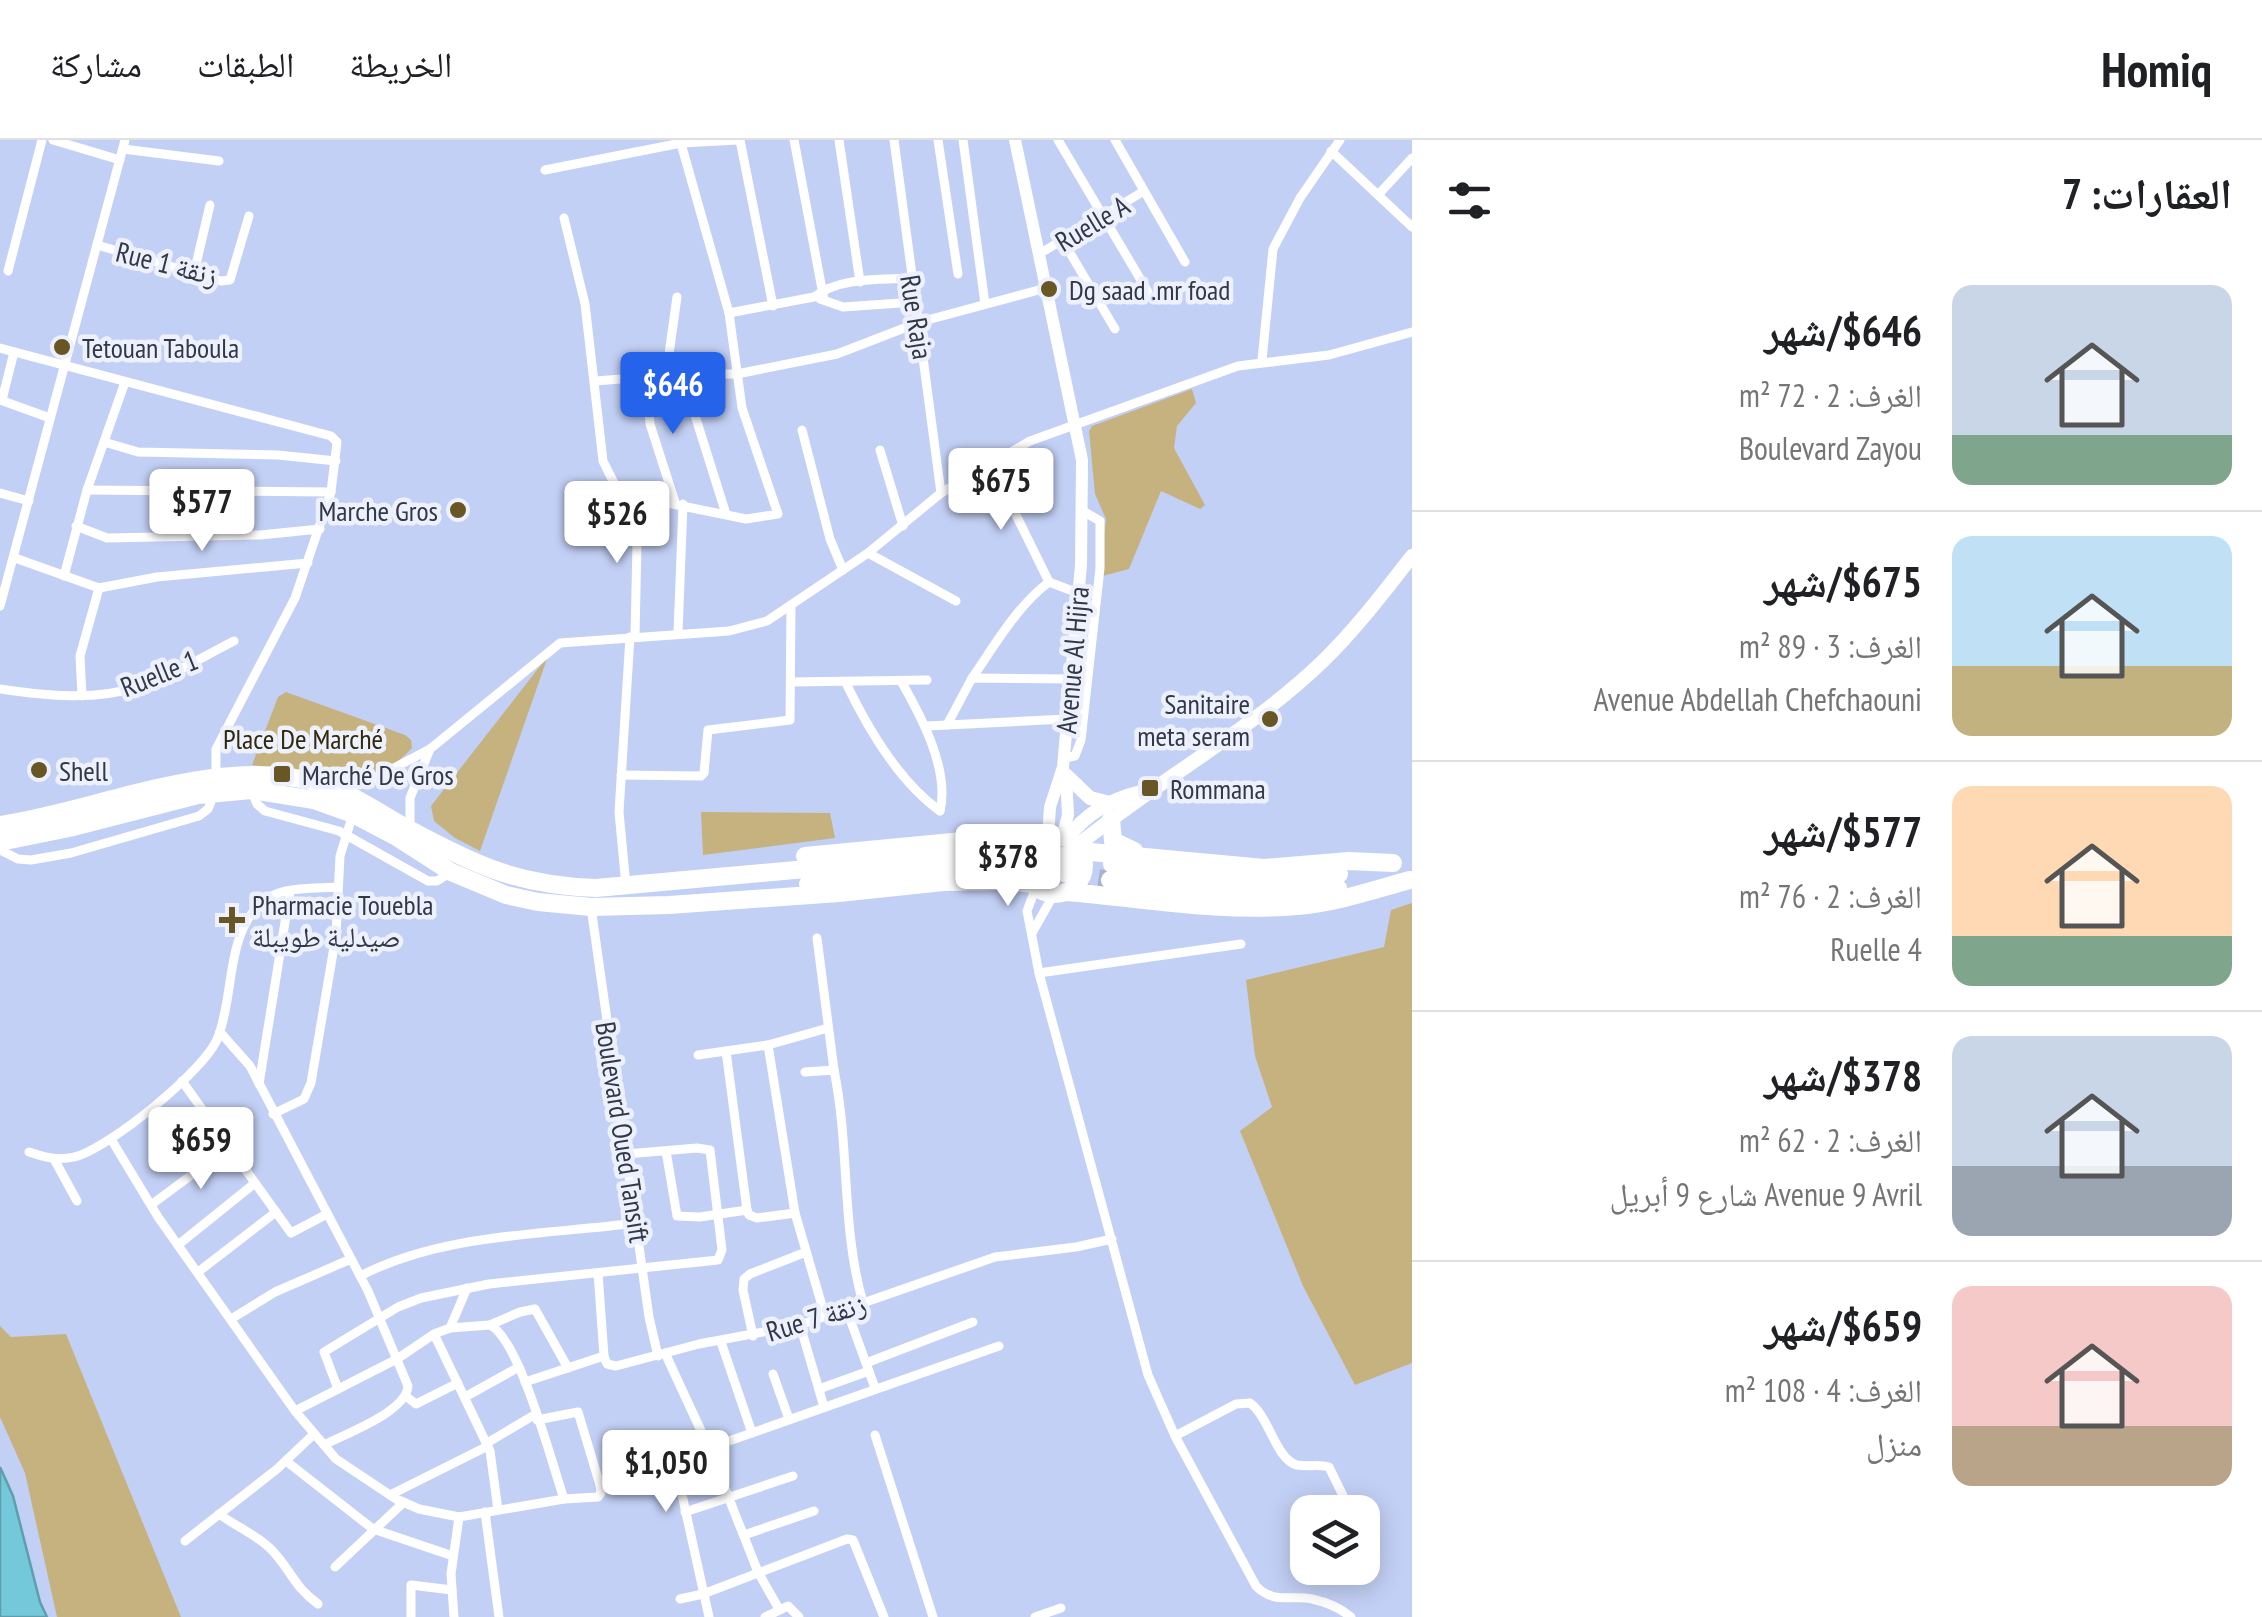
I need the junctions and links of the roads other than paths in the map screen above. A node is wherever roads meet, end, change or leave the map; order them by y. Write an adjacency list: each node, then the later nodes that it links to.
1 (42, 140): 31 (street)
2 (53, 140): 17 (street)
3 (739, 140): 13 (street); 42 (street)
4 (794, 140): 38 (street)
5 (838, 140): 35 (street)
6 (894, 140): 34 (street, Rue Raja)
7 (938, 140): 33 (street)
8 (963, 140): 41 (street)
9 (1058, 140): 25 (street)
10 (1114, 140): 20 (street)
11 (1340, 140): 15 (street)
12 (1018, 141): 29 (street, Avenue Al Hijra)
13 (680, 142): 19 (street); 43 (street)
14 (124, 145): 17 (street); 18 (street)
15 (1331, 150): 21 (street); 49 (street)
16 (1412, 158): 21 (street)
17 (120, 160): 28 (street)
18 (219, 162)
19 (546, 170)
20 (1144, 191): 25 (street, Ruelle A); 30 (street)
21 (1378, 195): 26 (street)
22 (210, 205): 32 (street)
23 (249, 216): 32 (street, Rue 1 زنقة)
24 (564, 218): 55 (street)
25 (1103, 218): 27 (street, Ruelle A); 37 (street)
26 (1412, 226)
27 (1064, 240): 29 (street, Ruelle A); 45 (street)
28 (97, 245): 32 (street, Rue 1 زنقة); 50 (street)
29 (1040, 254): 36 (street, Avenue Al Hijra)
30 (1185, 262)
31 (8, 271)
32 (194, 273)
33 (958, 274)
34 (911, 278): 35 (street); 40 (street, Rue Raja)
35 (860, 282): 38 (street)
36 (1046, 288): 41 (street); 59 (street, Avenue Al Hijra)
37 (1148, 292)
38 (820, 296): 40 (street); 42 (street)
39 (677, 297): 53 (street)
40 (916, 302): 44 (street, Rue Raja)
41 (985, 304): 44 (street)
42 (773, 306): 43 (street)
43 (729, 313): 52 (street)
44 (920, 322): 52 (street); 68 (street, Rue Raja)
45 (1115, 329)
46 (1412, 332): 49 (street)
47 (0, 348): 48 (street)
48 (14, 352): 50 (street); 57 (street)
49 (1262, 360): 59 (street)
50 (63, 367): 56 (street); 58 (street)
51 (682, 374): 52 (street); 53 (street); 73 (street)
52 (737, 374): 73 (street)
53 (666, 375): 54 (street)
54 (646, 376): 55 (street); 71 (street)
55 (596, 381): 69 (street)
56 (125, 382): 61 (street); 63 (street)
57 (1, 400): 58 (street)
58 (50, 418): 70 (street)
59 (1076, 425): 64 (street); 72 (street, Avenue Al Hijra)
60 (802, 430): 83 (street)
61 (104, 442): 63 (street); 65 (street)
62 (880, 450): 75 (street)
63 (336, 462): 67 (street)
64 (991, 464): 68 (street); 85 (street)
65 (87, 490): 67 (street); 74 (street)
66 (0, 492): 70 (street)
67 (331, 492): 76 (street)
68 (941, 493): 75 (street)
69 (638, 497): 71 (street); 93 (street)
70 (29, 501): 79 (street)
71 (679, 503): 73 (street); 91 (street)
72 (1083, 510): 81 (street, Avenue Al Hijra); 82 (street)
73 (726, 514)
74 (76, 526): 76 (street); 84 (street)
75 (903, 526): 77 (street)
76 (320, 529): 80 (street)
77 (868, 553): 83 (street); 88 (street)
78 (1412, 556): 113 (main road)
79 (15, 558): 84 (street); 89 (street)
80 (308, 563): 86 (street); 110 (street)
81 (1081, 566): 82 (street); 87 (street, Avenue Al Hijra)
82 (1100, 568): 94 (street)
83 (843, 570): 90 (street)
84 (64, 576): 86 (street)
85 (1050, 582): 87 (street); 96 (street)
86 (99, 588): 103 (street, Ruelle 1)
87 (1078, 592): 92 (street, Avenue Al Hijra)
88 (956, 600)
89 (0, 606)
90 (791, 606): 91 (street); 100 (street)
91 (678, 633): 93 (street)
92 (1074, 635): 94 (street); 97 (street, Avenue Al Hijra)
93 (633, 636): 107 (street); 109 (street)
94 (1093, 637): 108 (street)
95 (234, 640): 103 (street, Ruelle 1)
96 (972, 678): 97 (street); 105 (street)
97 (1070, 679): 104 (street, Avenue Al Hijra)
98 (927, 680): 99 (street)
99 (901, 681): 101 (street); 106 (street)
100 (791, 682): 101 (street); 109 (street)
101 (846, 682): 106 (street)
102 (0, 689): 103 (street, Ruelle 1)
103 (82, 696)
104 (1066, 719): 105 (street); 108 (street, Avenue Al Hijra)
105 (947, 725): 106 (street)
106 (926, 726)
107 (430, 749): 112 (street); 116 (street)
108 (1064, 767): 113 (main road); 122 (street, Avenue Al Hijra)
109 (621, 774): 126 (street)
110 (216, 785): 111 (highway); 112 (highway); 115 (highway); 118 (highway); 119 (street)
111 (251, 790): 112 (highway); 117 (street)
112 (326, 792): 114 (highway); 116 (highway)
113 (1110, 811): 121 (highway); 122 (main road)
114 (352, 814): 116 (highway); 117 (street)
115 (0, 825)
116 (403, 833): 124 (highway); 126 (highway)
117 (345, 834): 124 (street); 127 (street)
118 (0, 842)
119 (0, 850)
120 (1412, 856): 123 (highway)
121 (1154, 858): 122 (highway); 123 (highway)
122 (1056, 862): 125 (highway); 126 (highway); 129 (highway); 131 (street); 131 (street)
123 (1393, 862): 125 (highway)
124 (451, 872): 130 (highway)
125 (1411, 880)
126 (633, 885): 129 (highway)
127 (336, 888): 128 (street); 144 (street)
128 (290, 890): 136 (street); 143 (street)
129 (669, 905): 130 (highway)
130 (591, 908): 149 (street, Boulevard Oued Tansift)
131 (1032, 933): 134 (street)
132 (817, 938): 135 (street)
133 (1241, 944): 134 (street)
134 (1038, 973): 160 (street)
135 (828, 1028): 137 (street); 140 (street)
136 (220, 1032): 142 (street); 143 (street)
137 (768, 1044): 138 (street); 156 (street)
138 (726, 1051): 139 (street); 154 (street)
139 (698, 1055)
140 (834, 1070): 141 (street); 169 (street)
141 (805, 1072)
142 (182, 1081): 145 (street); 146 (street)
143 (260, 1084): 144 (street)
144 (273, 1114): 157 (street)
145 (111, 1139): 150 (street); 153 (street)
146 (229, 1147): 151 (street); 153 (street)
147 (666, 1150): 149 (street); 158 (street); 158 (street)
148 (29, 1152): 150 (street)
149 (626, 1154): 159 (street, Boulevard Oued Tansift)
150 (54, 1159): 152 (street)
151 (255, 1183): 155 (street); 161 (street)
152 (77, 1201)
153 (150, 1205): 161 (street)
154 (747, 1210): 156 (street); 158 (street)
155 (276, 1212): 157 (street); 165 (street)
156 (795, 1213): 162 (street)
157 (327, 1214): 163 (street)
158 (718, 1215): 164 (street)
159 (636, 1222): 164 (street, Boulevard Oued Tansift); 167 (street)
160 (1112, 1239): 169 (street, Rue 7 زنقة); 203 (street)
161 (178, 1245): 165 (street)
162 (806, 1252): 171 (street); 179 (street)
163 (351, 1259): 167 (street); 173 (street)
164 (643, 1266): 166 (street); 182 (street, Boulevard Oued Tansift)
165 (198, 1272): 173 (street)
166 (598, 1274): 168 (street); 183 (street)
167 (360, 1276): 172 (street)
168 (467, 1288): 172 (street); 177 (street)
169 (863, 1303): 170 (street, Rue 7 زنقة)
170 (846, 1308): 171 (street, Rue 7 زنقة); 185 (street)
171 (825, 1316): 176 (street, Rue 7 زنقة)
172 (380, 1318): 184 (street); 192 (street)
173 (231, 1319): 197 (street)
174 (973, 1322): 185 (street)
175 (490, 1324): 177 (street); 186 (street); 187 (street)
176 (800, 1325): 179 (street, Rue 7 زنقة); 193 (street)
177 (450, 1328): 178 (street)
178 (434, 1334): 184 (street); 190 (street)
179 (752, 1336): 180 (street, Rue 7 زنقة)
180 (721, 1342): 182 (street, Rue 7 زنقة); 200 (street)
181 (998, 1346): 191 (street)
182 (662, 1354): 183 (street, Rue 7 زنقة); 206 (street, Boulevard Oued Tansift)
183 (604, 1356): 187 (street, Rue 7 زنقة)
184 (397, 1359): 192 (street); 194 (street)
185 (867, 1367): 191 (street); 193 (street)
186 (519, 1368): 189 (street); 195 (street)
187 (568, 1368): 189 (street, Rue 7 زنقة)
188 (773, 1374): 199 (street)
189 (525, 1382): 198 (street)
190 (458, 1383): 194 (street); 195 (street)
191 (874, 1388): 196 (street)
192 (338, 1389): 197 (street)
193 (819, 1389): 196 (street)
194 (406, 1397): 205 (street)
195 (465, 1397): 204 (street)
196 (824, 1406): 199 (street)
197 (296, 1411): 201 (street)
198 (536, 1417): 204 (street); 211 (street); 215 (street)
199 (789, 1419): 200 (street)
200 (752, 1432): 206 (street)
201 (314, 1434): 205 (street); 208 (street)
202 (875, 1435): 242 (street)
203 (1175, 1436): 212 (street); 244 (street)
204 (488, 1444): 213 (street); 217 (street)
205 (324, 1445): 213 (street)
206 (709, 1448): 207 (street, Boulevard Oued Tansift)
207 (714, 1460): 209 (street); 214 (street, Boulevard Oued Tansift)
208 (286, 1461): 221 (street); 223 (street)
209 (679, 1469): 211 (street); 219 (street)
210 (793, 1476): 214 (street)
211 (600, 1485): 215 (street)
212 (1343, 1495)
213 (390, 1496): 216 (street)
214 (729, 1498): 219 (street); 224 (street, Boulevard Oued Tansift)
215 (564, 1499): 217 (street)
216 (404, 1502): 222 (street); 223 (street)
217 (498, 1510): 218 (street)
218 (486, 1512): 222 (street); 237 (street)
219 (685, 1512): 230 (street)
220 (814, 1512): 224 (street)
221 (219, 1514): 225 (street); 232 (street)
222 (459, 1517): 226 (street)
223 (374, 1530): 226 (street); 227 (street)
224 (744, 1536): 228 (street, Boulevard Oued Tansift)
225 (185, 1541)
226 (453, 1556): 229 (street)
227 (334, 1566)
228 (758, 1572): 230 (street); 234 (street, Boulevard Oued Tansift); 241 (street)
229 (452, 1590): 235 (street); 236 (street)
230 (703, 1594): 231 (street); 238 (street)
231 (680, 1599)
232 (318, 1604)
233 (1060, 1608): 243 (street)
234 (779, 1609): 239 (street); 240 (street)
235 (412, 1617)
236 (454, 1617)
237 (499, 1617)
238 (709, 1617)
239 (765, 1617)
240 (798, 1617)
241 (884, 1617)
242 (933, 1617)
243 (1035, 1617)
244 (1351, 1617)

